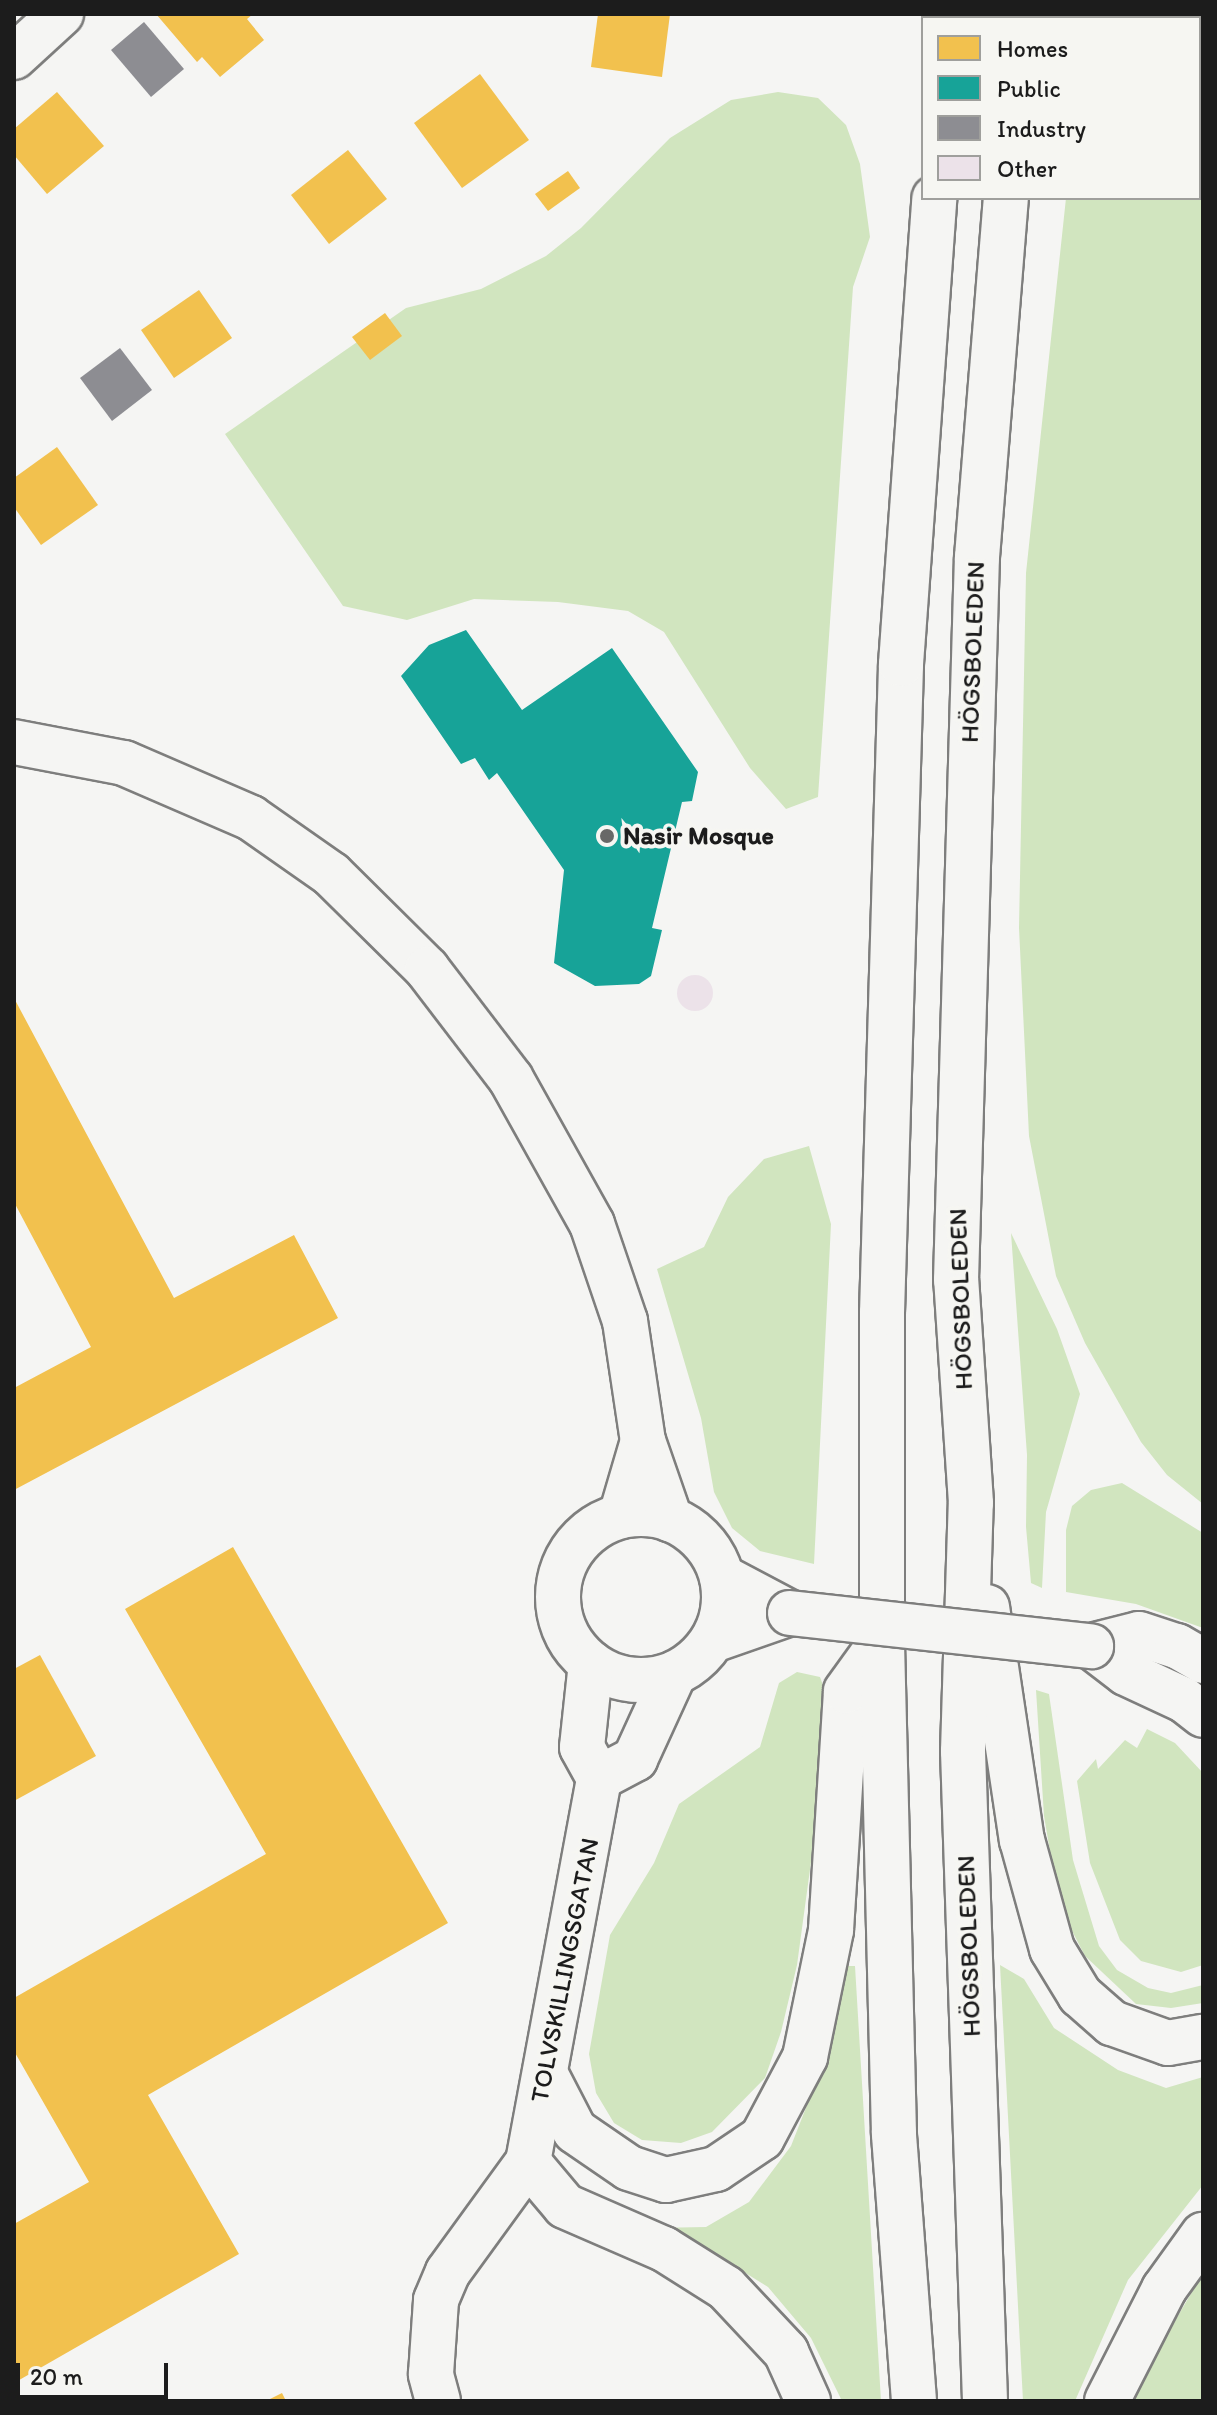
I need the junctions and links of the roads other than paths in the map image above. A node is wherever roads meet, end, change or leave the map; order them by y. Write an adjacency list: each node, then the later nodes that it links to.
1 (61, 14): 2 (main road)
2 (14, 57)
3 (934, 200): 13 (main road)
4 (1006, 200): 7 (main road, HÖGSBOLEDEN)
5 (14, 742): 6 (main road)
6 (643, 1441): 8 (main road); 9 (main road)
7 (971, 1503): 20 (main road); 27 (main road, HÖGSBOLEDEN)
8 (621, 1516): 9 (main road); 16 (main road)
9 (670, 1519): 10 (main road)
10 (722, 1577): 11 (main road); 12 (main road)
11 (790, 1613): 12 (main road); 14 (main road, bridge)
12 (713, 1640): 17 (main road)
13 (882, 1641): 21 (main road); 26 (main road)
14 (1091, 1646): 15 (main road); 18 (main road)
15 (1203, 1661)
16 (591, 1663): 17 (main road); 19 (main road)
17 (674, 1674): 19 (main road)
18 (1203, 1715)
19 (599, 1778): 21 (main road, TOLVSKILLINGSGATAN)
20 (1203, 2037)
21 (545, 2073): 22 (main road, TOLVSKILLINGSGATAN)
22 (528, 2162): 24 (main road); 25 (main road)
23 (1203, 2235): 28 (main road)
24 (438, 2401)
25 (808, 2401)
26 (914, 2401)
27 (985, 2401)
28 (1107, 2401)

